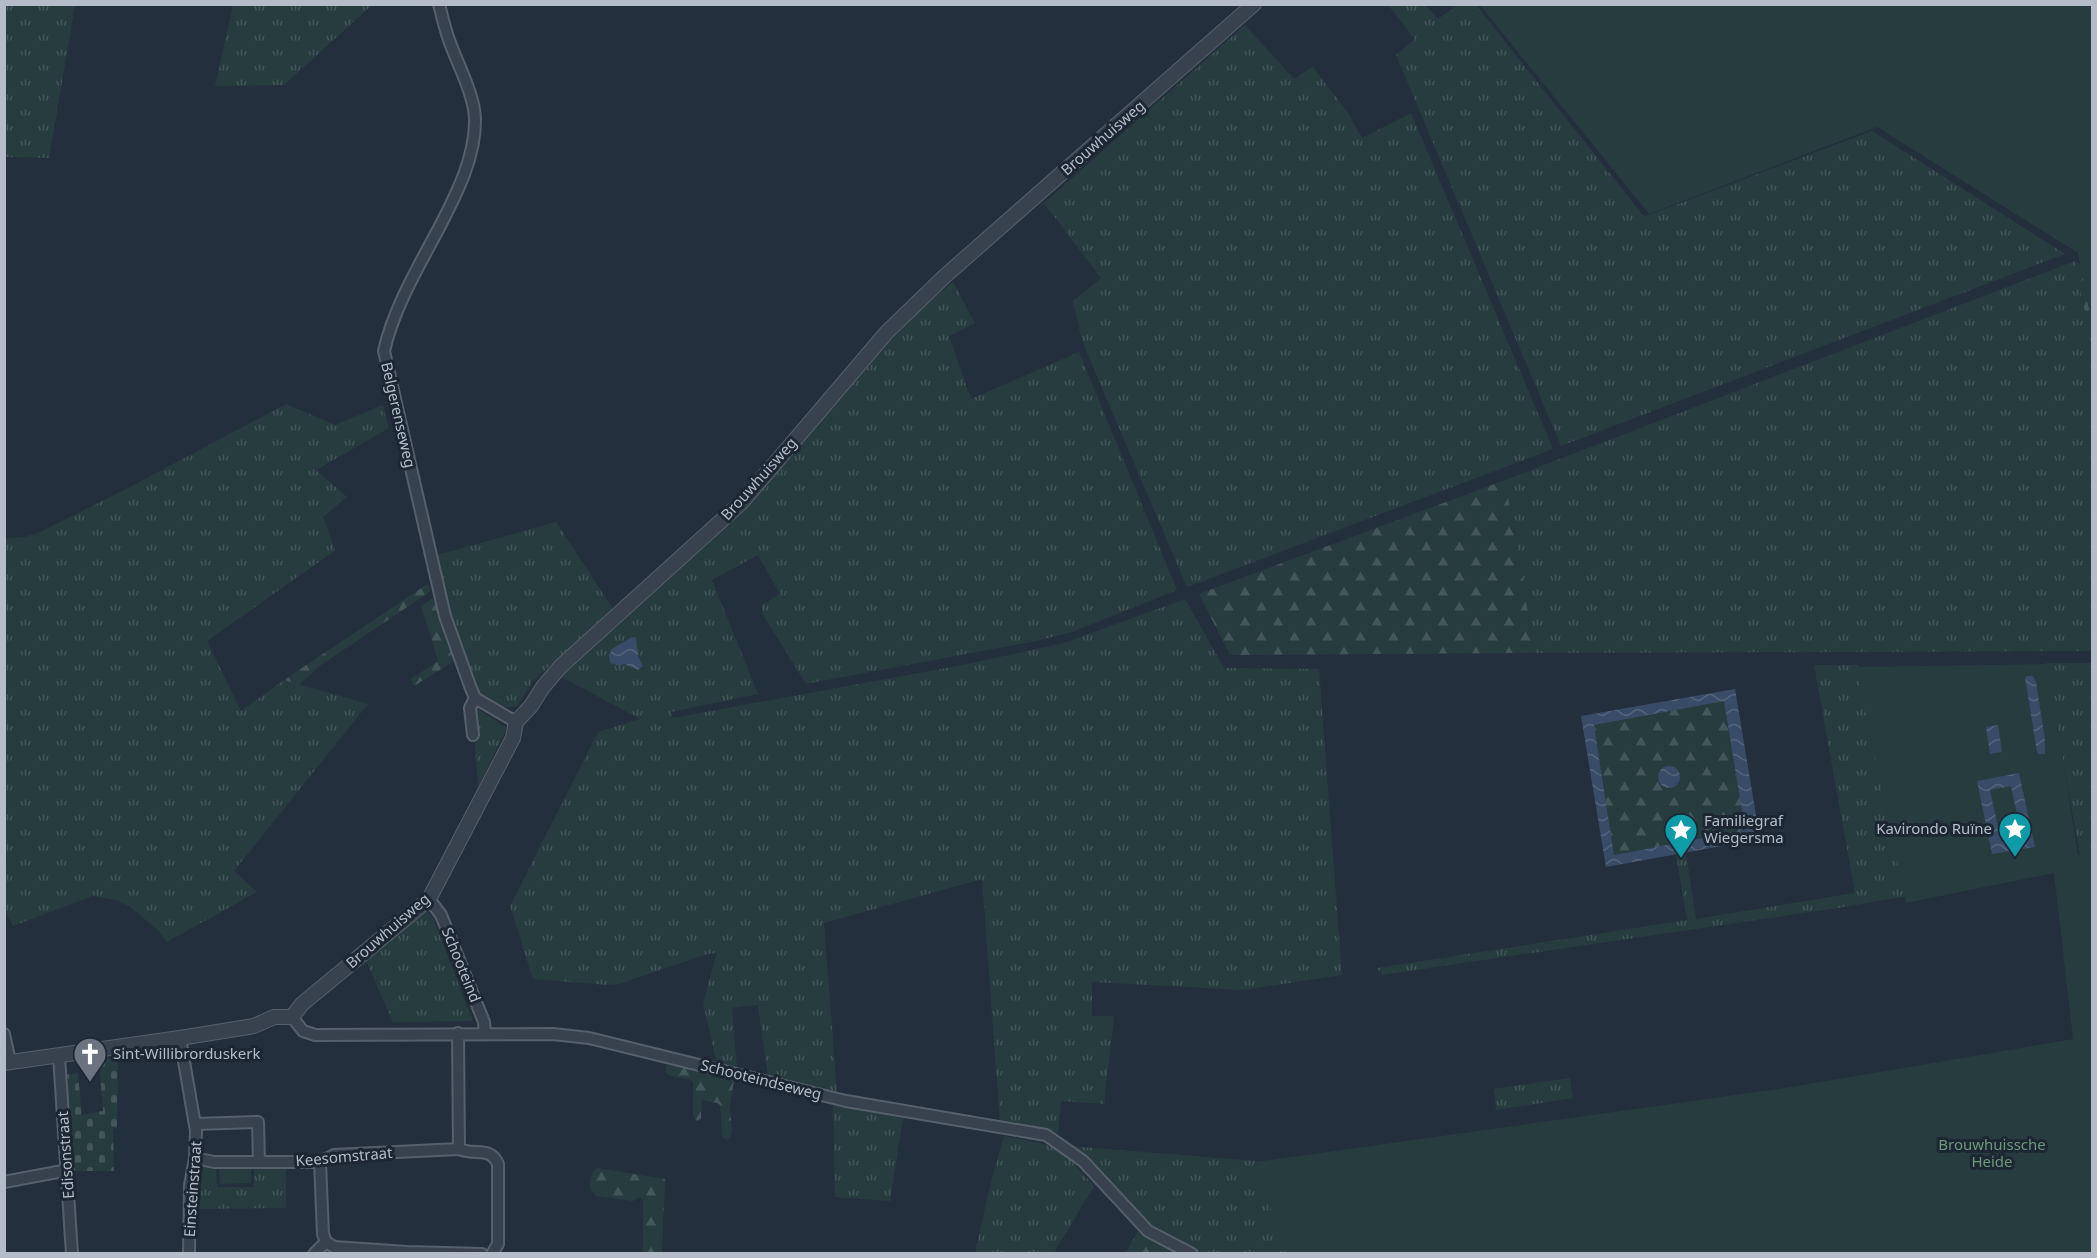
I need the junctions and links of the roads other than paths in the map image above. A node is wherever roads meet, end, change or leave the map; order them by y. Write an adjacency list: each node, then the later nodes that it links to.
1 (440, 4): 3 (street, Belgerenseweg)
2 (1254, 4): 4 (street, Brouwhuisweg)
3 (475, 698): 4 (street); 5 (street, Belgerenseweg)
4 (516, 722): 6 (street, Brouwhuisweg)
5 (473, 735)
6 (429, 899): 7 (street, Brouwhuisweg); 10 (street, Schooteind)
7 (292, 1017): 8 (street, Schooteindseweg); 11 (street)
8 (458, 1033): 10 (street, Schooteindseweg); 15 (street)
9 (4, 1034): 13 (street)
10 (485, 1034): 28 (street, Schooteindseweg)
11 (180, 1038): 12 (street); 14 (street, Einsteinstraat)
12 (59, 1056): 13 (street); 19 (street, Edisonstraat)
13 (7, 1063)
14 (195, 1124): 16 (street, Einsteinstraat); 17 (street, Einsteinstraat)
15 (459, 1149): 18 (street, Keesomstraat); 27 (street, Keesomstraat)
16 (195, 1158): 17 (street, Keesomstraat); 24 (street, Einsteinstraat)
17 (259, 1162): 18 (street, Keesomstraat)
18 (320, 1162): 21 (street)
19 (68, 1170): 20 (street); 23 (street, Edisonstraat)
20 (4, 1182)
21 (326, 1242): 22 (street); 25 (street)
22 (407, 1253): 26 (street)
23 (72, 1254)
24 (189, 1254)
25 (314, 1254)
26 (482, 1254)
27 (492, 1254)
28 (1192, 1254)

